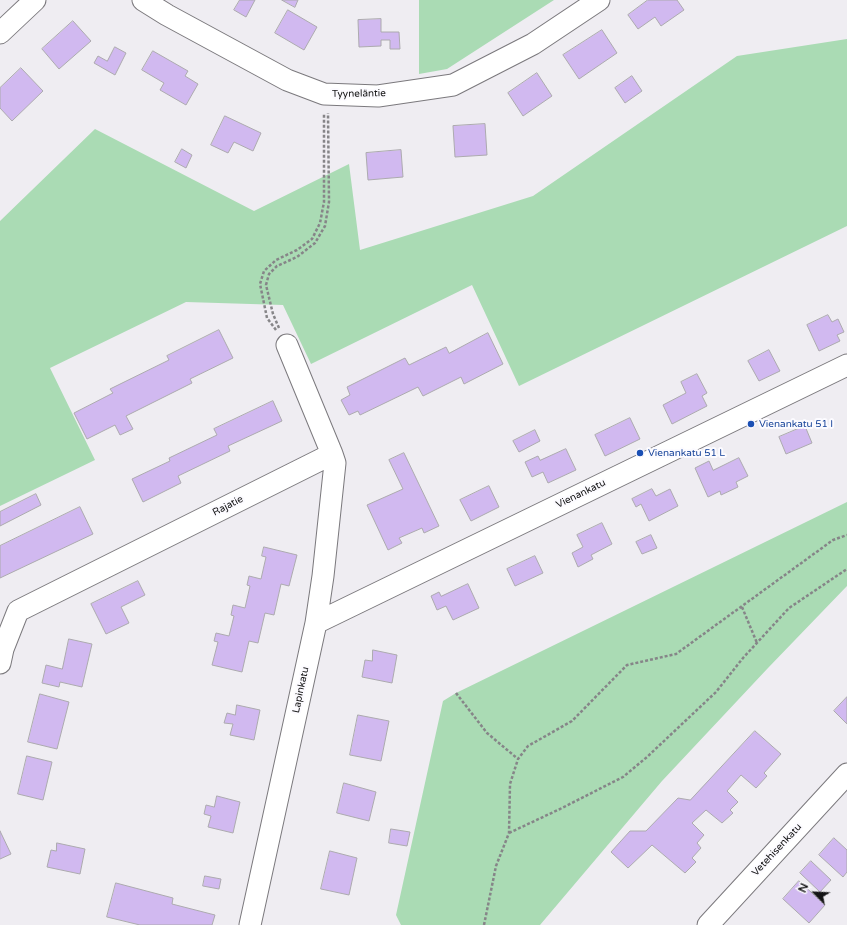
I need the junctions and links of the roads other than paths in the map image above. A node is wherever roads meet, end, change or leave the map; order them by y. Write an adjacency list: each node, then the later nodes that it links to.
1 (35, 0): 4 (street)
2 (144, 0): 3 (street, Tyyneläntie)
3 (600, 0)
4 (0, 33)
5 (287, 345): 7 (street)
6 (847, 365): 8 (street, Vienankatu)
7 (332, 454): 8 (street, Lapinkatu); 9 (street, Rajatie)
8 (316, 623): 11 (street, Lapinkatu)
9 (0, 663)
10 (847, 774): 12 (street, Vetehisenkatu)
11 (250, 925)
12 (708, 925)

